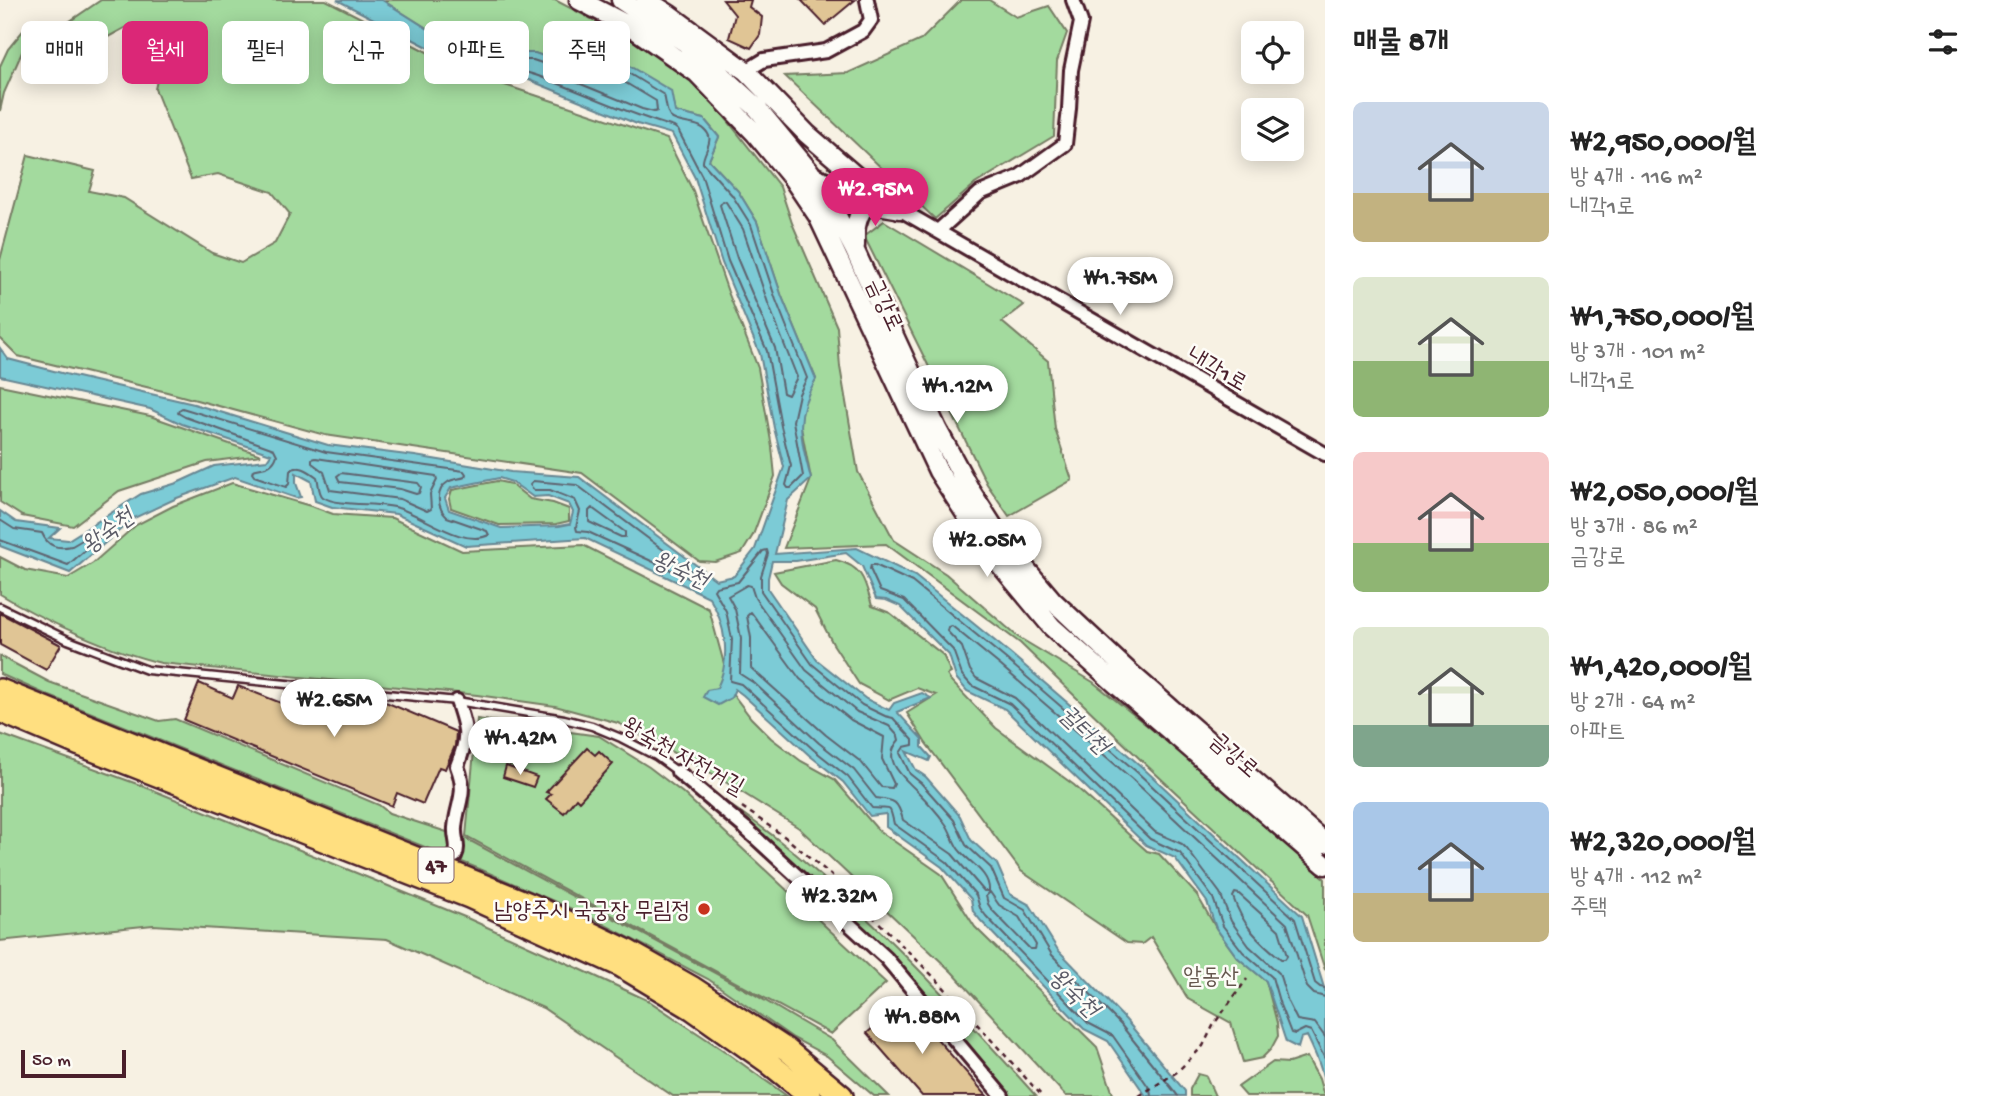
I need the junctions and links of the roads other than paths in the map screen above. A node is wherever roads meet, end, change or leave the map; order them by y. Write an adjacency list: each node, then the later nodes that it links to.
1 (579, 0): 8 (main road, 금강로)
2 (621, 0): 7 (main road, 금강로)
3 (646, 0): 6 (main road)
4 (867, 0): 6 (street)
5 (1073, 0): 10 (street)
6 (746, 71): 9 (main road)
7 (810, 172): 8 (street); 9 (street, 내각1로); 11 (main road, 금강로)
8 (793, 179): 20 (main road, 금강로)
9 (899, 209): 10 (street, 내각1로); 11 (main road)
10 (938, 231): 12 (street, 내각1로)
11 (855, 251): 18 (main road, 금강로)
12 (1325, 454)
13 (0, 607): 15 (lane, 왕숙천 자전거길)
14 (0, 690): 22 (highway, 47)
15 (457, 701): 17 (lane, 왕숙천 자전거길); 19 (street)
16 (0, 711): 21 (highway, 47)
17 (678, 772): 23 (street)
18 (1325, 843)
19 (455, 856)
20 (1325, 866)
21 (810, 1096)
22 (842, 1096)
23 (1002, 1096)

